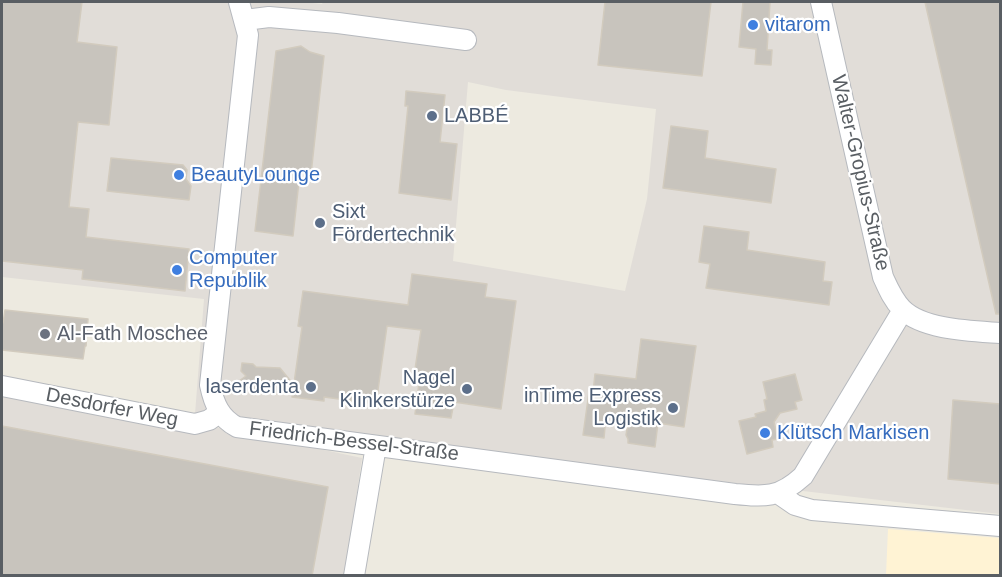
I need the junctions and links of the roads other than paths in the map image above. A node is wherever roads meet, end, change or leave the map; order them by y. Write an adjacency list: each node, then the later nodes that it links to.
1 (821, 2): 4 (street, Walter-Gropius-Straße)
2 (242, 10): 3 (street); 7 (street)
3 (466, 40)
4 (903, 310): 5 (street); 9 (street)
5 (1000, 333)
6 (2, 386): 7 (street, Desdorfer Weg)
7 (219, 412): 8 (street, Friedrich-Bessel-Straße)
8 (376, 446): 9 (street, Friedrich-Bessel-Straße); 11 (street)
9 (779, 494): 10 (street)
10 (1000, 526)
11 (354, 576)

